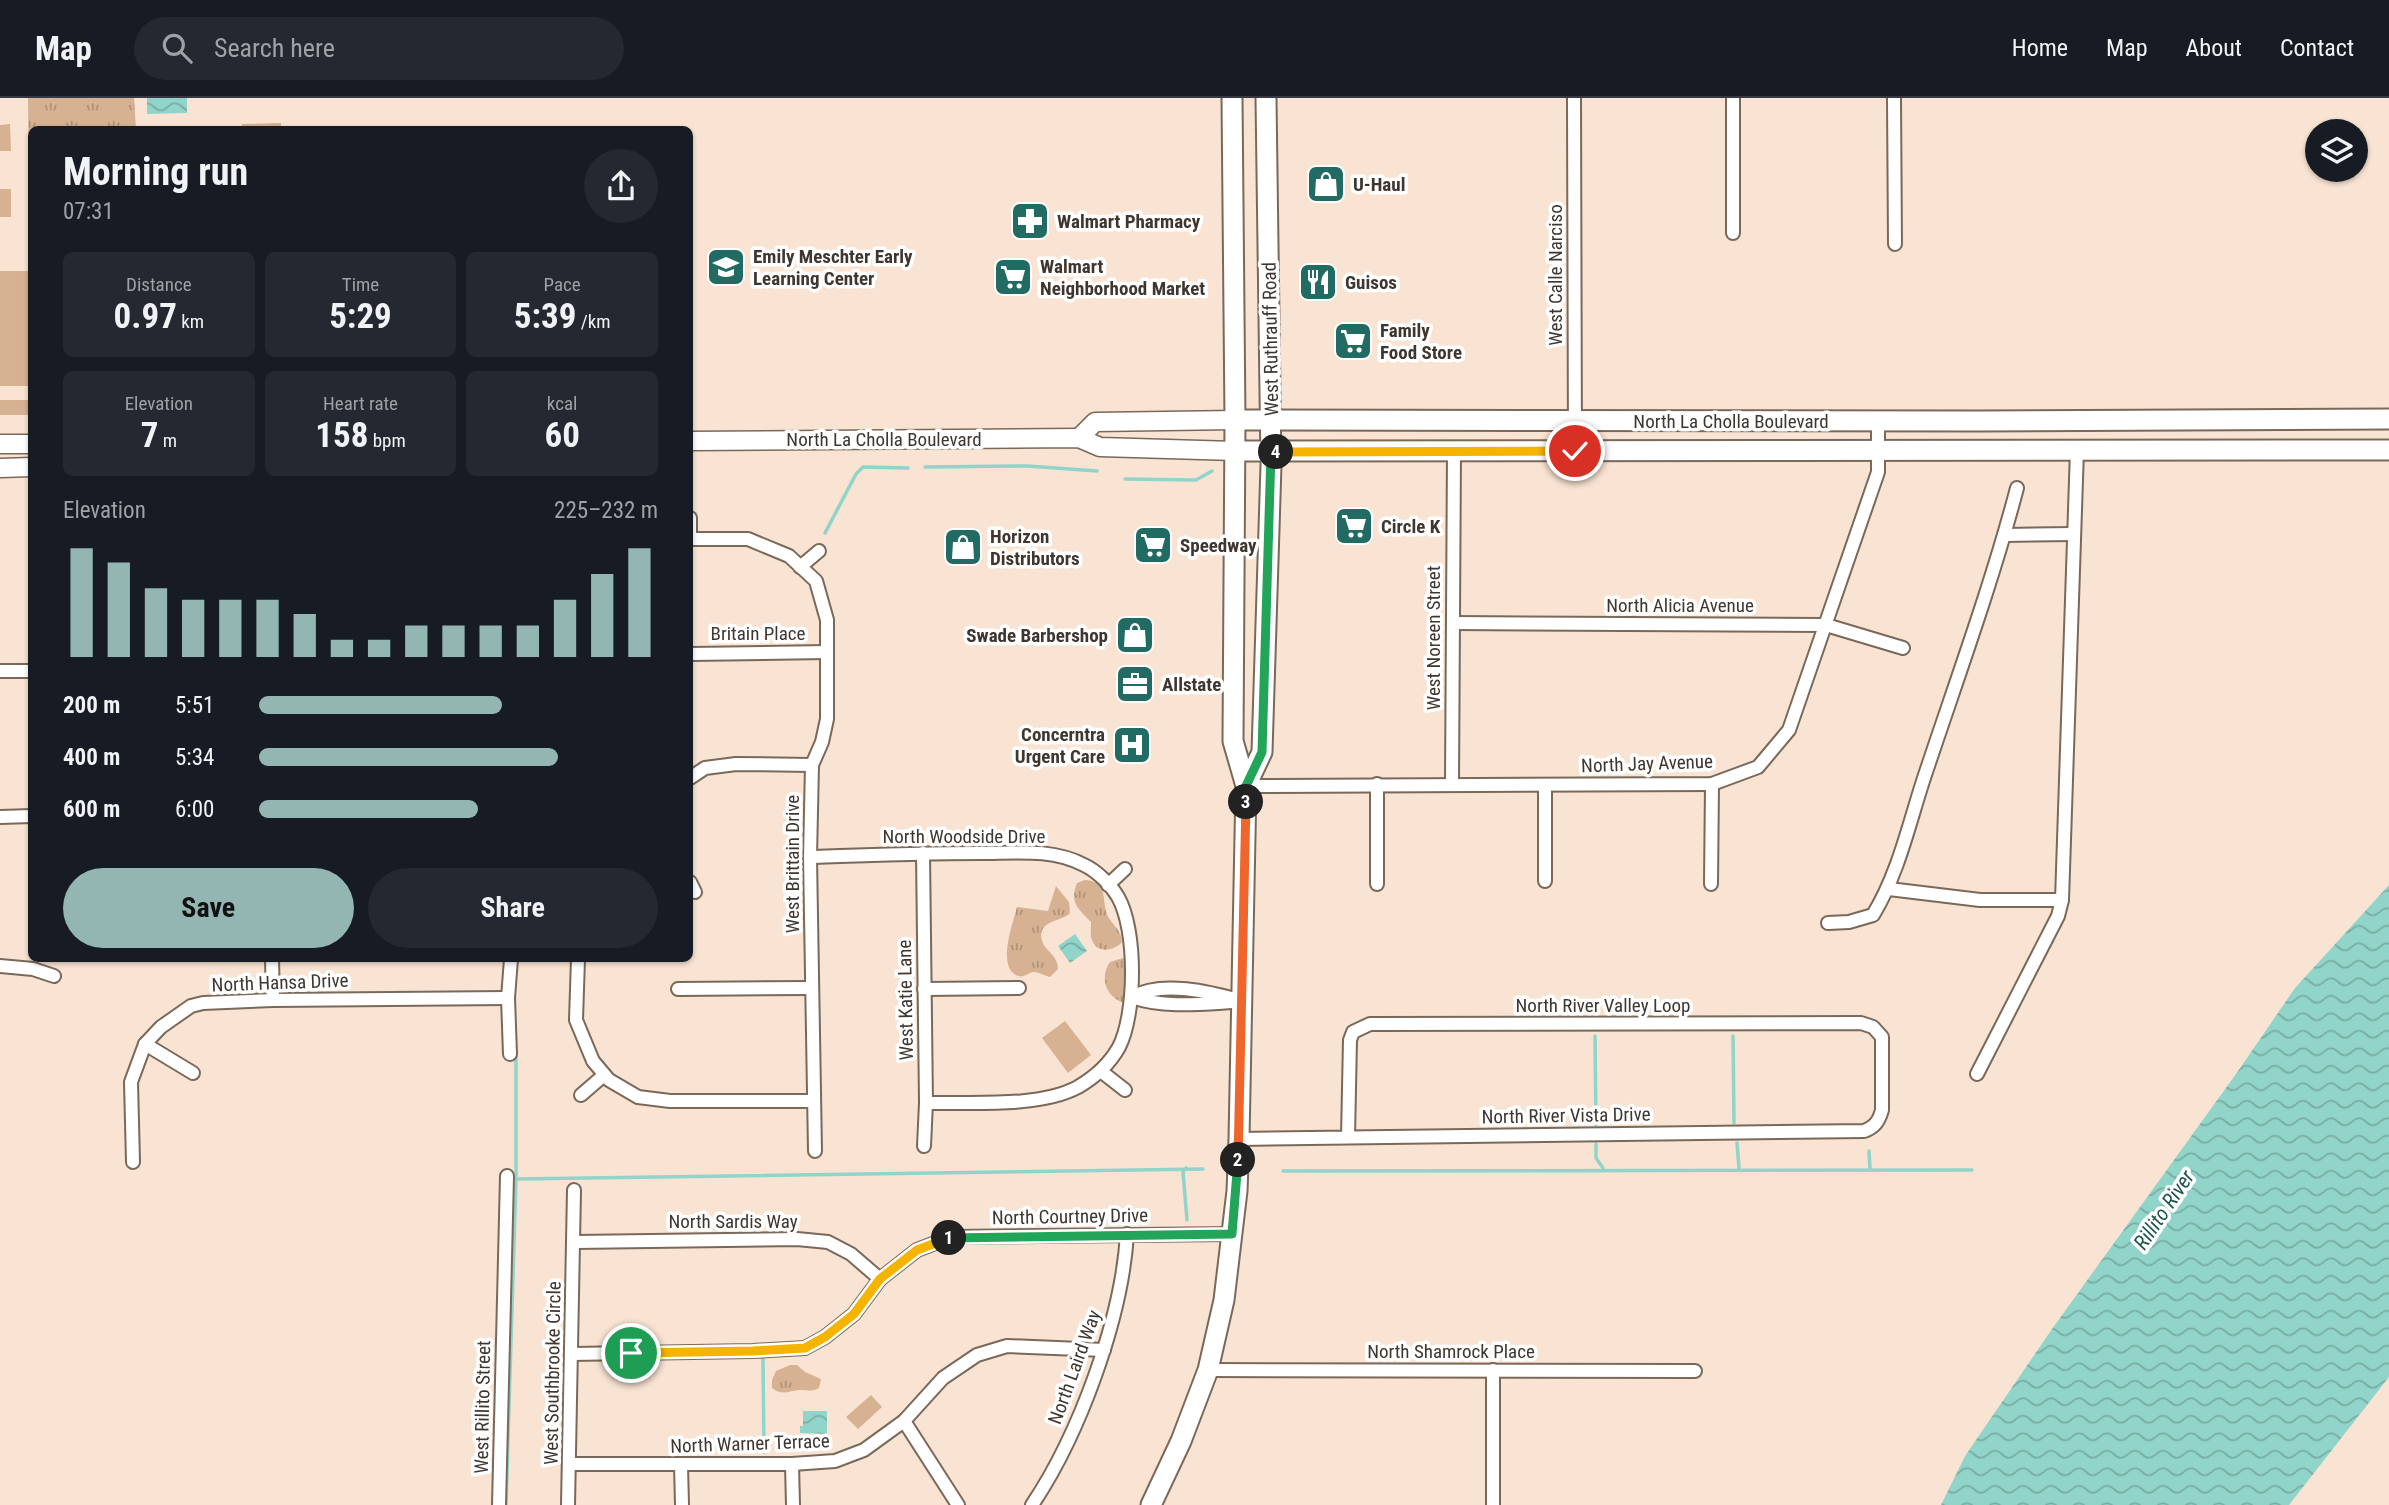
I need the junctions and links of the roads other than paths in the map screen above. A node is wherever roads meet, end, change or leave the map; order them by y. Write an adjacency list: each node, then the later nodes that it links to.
1 (1232, 98): 10 (main road, West Ruthrauff Road)
2 (1266, 98): 8 (main road, West Ruthrauff Road)
3 (1574, 98): 11 (street, West Calle Narciso)
4 (1733, 98): 6 (street)
5 (1894, 98): 7 (street)
6 (1733, 233)
7 (1895, 244)
8 (1271, 419): 10 (main road, North La Cholla Boulevard); 11 (main road, North La Cholla Boulevard); 22 (main road, West Ruthrauff Road)
9 (2389, 419): 12 (main road, North La Cholla Boulevard)
10 (1236, 420): 13 (street, North La Cholla Boulevard); 20 (main road, West Ruthrauff Road)
11 (1576, 420): 12 (main road, North La Cholla Boulevard); 21 (street, West Calle Narciso)
12 (1878, 421): 17 (street, North Jay Avenue)
13 (1079, 438): 14 (street, North La Cholla Boulevard); 20 (street, North La Cholla Boulevard)
14 (693, 441)
15 (0, 444): 16 (street)
16 (28, 444)
17 (1878, 450): 18 (main road, North La Cholla Boulevard); 21 (main road, North La Cholla Boulevard); 33 (street, North Jay Avenue)
18 (2077, 450): 19 (main road, North La Cholla Boulevard); 27 (street)
19 (2389, 450)
20 (1235, 451): 22 (main road, North La Cholla Boulevard); 45 (main road, West Ruthrauff Road)
21 (1575, 451): 23 (main road, North La Cholla Boulevard)
22 (1271, 452): 23 (main road, North La Cholla Boulevard); 45 (main road, West Ruthrauff Road)
23 (1454, 452): 32 (street, West Noreen Street)
24 (28, 467): 25 (street)
25 (0, 468)
26 (2017, 488): 28 (street)
27 (2074, 534): 28 (street); 56 (street)
28 (2005, 535): 55 (street)
29 (693, 539): 31 (street)
30 (819, 551): 31 (street)
31 (800, 567): 35 (street, West Brittain Drive)
32 (1453, 623): 33 (street, North Alicia Avenue); 41 (street, West Noreen Street)
33 (1826, 625): 34 (street, North Alicia Avenue); 43 (street, North Jay Avenue)
34 (1903, 648)
35 (827, 652): 36 (street, Britain Place); 39 (street, West Brittain Drive)
36 (693, 654)
37 (0, 671): 38 (street)
38 (28, 671)
39 (812, 765): 40 (street); 49 (street, West Brittain Drive)
40 (693, 776)
41 (1452, 783): 42 (street, North Jay Avenue); 44 (street, North Jay Avenue)
42 (1377, 784): 45 (street, North Jay Avenue); 52 (street)
43 (1712, 784): 44 (street, North Jay Avenue); 53 (street)
44 (1545, 785): 51 (street)
45 (1246, 786): 70 (main road, West Ruthrauff Road)
46 (28, 816): 47 (street)
47 (0, 817)
48 (923, 853): 49 (street, North Woodside Drive); 54 (street, North Woodside Drive); 66 (street, West Katie Lane)
49 (810, 857): 63 (street, West Brittain Drive)
50 (1125, 869): 54 (street)
51 (1545, 881)
52 (1377, 884)
53 (1711, 884)
54 (1108, 885): 67 (street, North Woodside Drive)
55 (1889, 889): 56 (street); 57 (street)
56 (2062, 900): 75 (street)
57 (1828, 923)
58 (272, 962): 69 (street)
59 (510, 962): 68 (street)
60 (578, 962): 76 (street)
61 (0, 966): 62 (street)
62 (54, 976)
63 (812, 988): 65 (street); 79 (street, West Brittain Drive)
64 (1019, 988): 66 (street)
65 (678, 989)
66 (924, 989): 80 (street, West Katie Lane)
67 (1132, 997): 70 (street); 73 (street, North Woodside Drive)
68 (508, 998): 69 (street, North Hansa Drive); 72 (street)
69 (273, 1000): 71 (street, North Hansa Drive)
70 (1242, 1001): 83 (main road, West Ruthrauff Road)
71 (145, 1045): 74 (street); 86 (street, North Hansa Drive)
72 (510, 1054)
73 (1102, 1072): 77 (street); 80 (street)
74 (193, 1073)
75 (1977, 1074)
76 (603, 1076): 78 (street); 79 (street)
77 (1125, 1090)
78 (581, 1095)
79 (814, 1101): 85 (street, West Brittain Drive)
80 (926, 1102): 84 (street, West Katie Lane)
81 (1882, 1110): 82 (street, North River Vista Drive); 82 (street, North River Valley Loop)
82 (1348, 1137): 83 (street, North River Vista Drive)
83 (1239, 1139): 90 (main road, West Ruthrauff Road)
84 (924, 1146)
85 (815, 1151)
86 (133, 1162)
87 (507, 1176): 102 (street, West Rillito Street)
88 (575, 1190): 91 (street, West Southbrooke Circle)
89 (1127, 1234): 90 (street, North Courtney Drive); 92 (street, North Courtney Drive); 93 (street, North Laird Way)
90 (1232, 1234): 95 (main road, West Ruthrauff Road)
91 (575, 1242): 92 (street, North Sardis Way); 94 (street, West Southbrooke Circle)
92 (880, 1279): 94 (street, North Courtney Drive)
93 (1104, 1350): 98 (street, North Warner Terrace); 107 (street, North Laird Way)
94 (572, 1354): 99 (street, West Southbrooke Circle)
95 (1208, 1370): 96 (street, North Shamrock Place); 108 (main road, West Ruthrauff Road)
96 (1493, 1370): 97 (street, North Shamrock Place); 109 (street)
97 (1695, 1371)
98 (904, 1421): 100 (street, North Warner Terrace); 106 (street)
99 (569, 1464): 101 (street, North Warner Terrace); 103 (street, West Southbrooke Circle)
100 (792, 1464): 101 (street, North Warner Terrace); 105 (street)
101 (681, 1465): 104 (street)
102 (499, 1505)
103 (568, 1505)
104 (682, 1505)
105 (793, 1505)
106 (958, 1505)
107 (1032, 1505)
108 (1151, 1505)
109 (1493, 1505)

